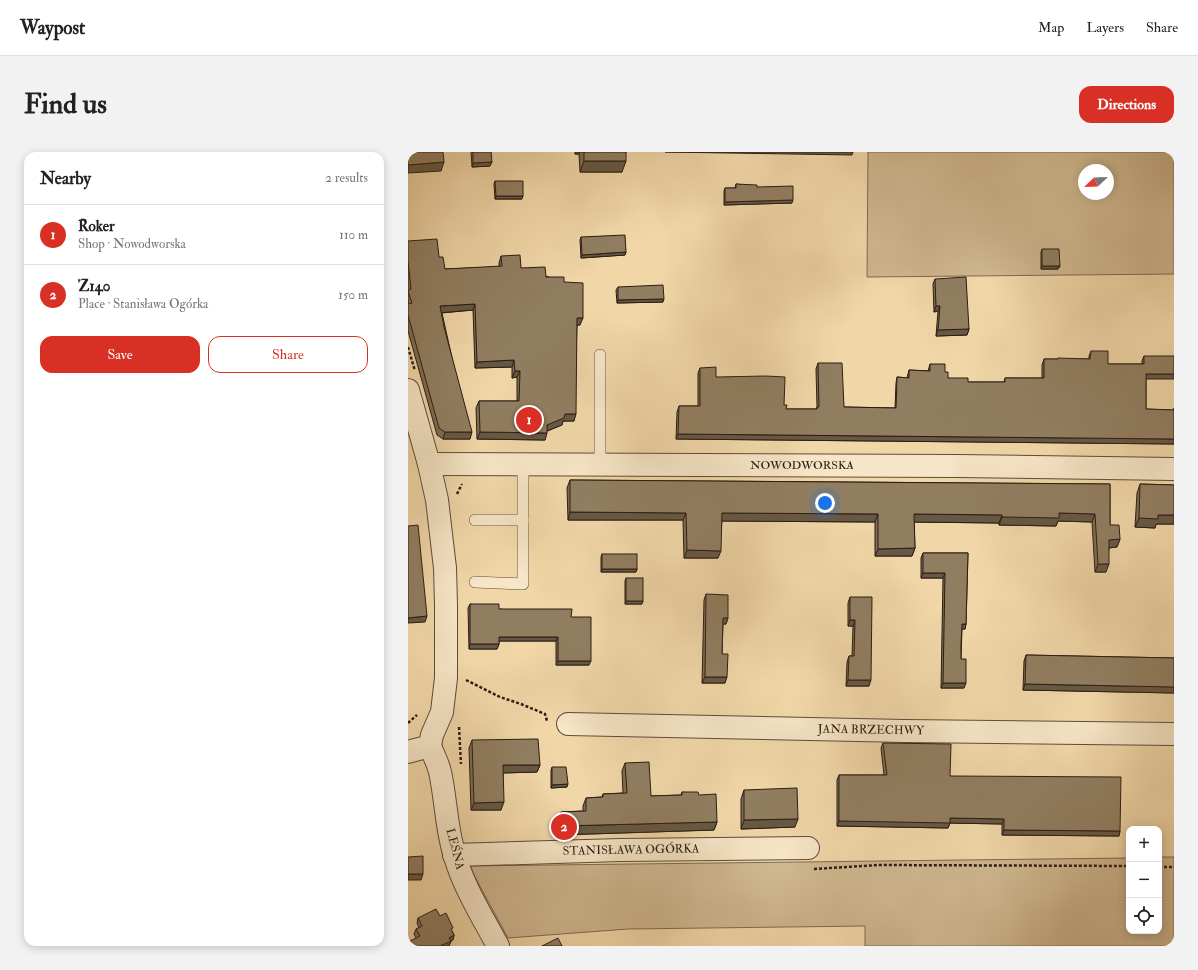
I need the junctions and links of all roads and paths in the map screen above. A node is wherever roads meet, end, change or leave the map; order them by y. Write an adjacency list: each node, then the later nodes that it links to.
1 (600, 355): 6 (lane)
2 (408, 390): 3 (street)
3 (429, 464): 4 (street, NOWODWORSKA); 16 (street)
4 (460, 464): 5 (street, NOWODWORSKA); 8 (path)
5 (523, 464): 6 (street, NOWODWORSKA); 10 (lane)
6 (600, 464): 7 (street, NOWODWORSKA)
7 (1174, 469)
8 (454, 498)
9 (475, 520): 10 (lane)
10 (523, 520): 11 (lane)
11 (475, 582)
12 (461, 674): 14 (path)
13 (459, 723): 18 (path)
14 (560, 725): 15 (street, JANA BRZECHWY)
15 (1174, 734)
16 (430, 746): 17 (street); 19 (street, LEŚNA)
17 (408, 752)
18 (461, 770)
19 (454, 855): 20 (street, STANISŁAWA OGÓRKA); 24 (street, LEŚNA)
20 (808, 858): 21 (path)
21 (1126, 866)
22 (1162, 867): 23 (path)
23 (1174, 867)
24 (498, 946)

